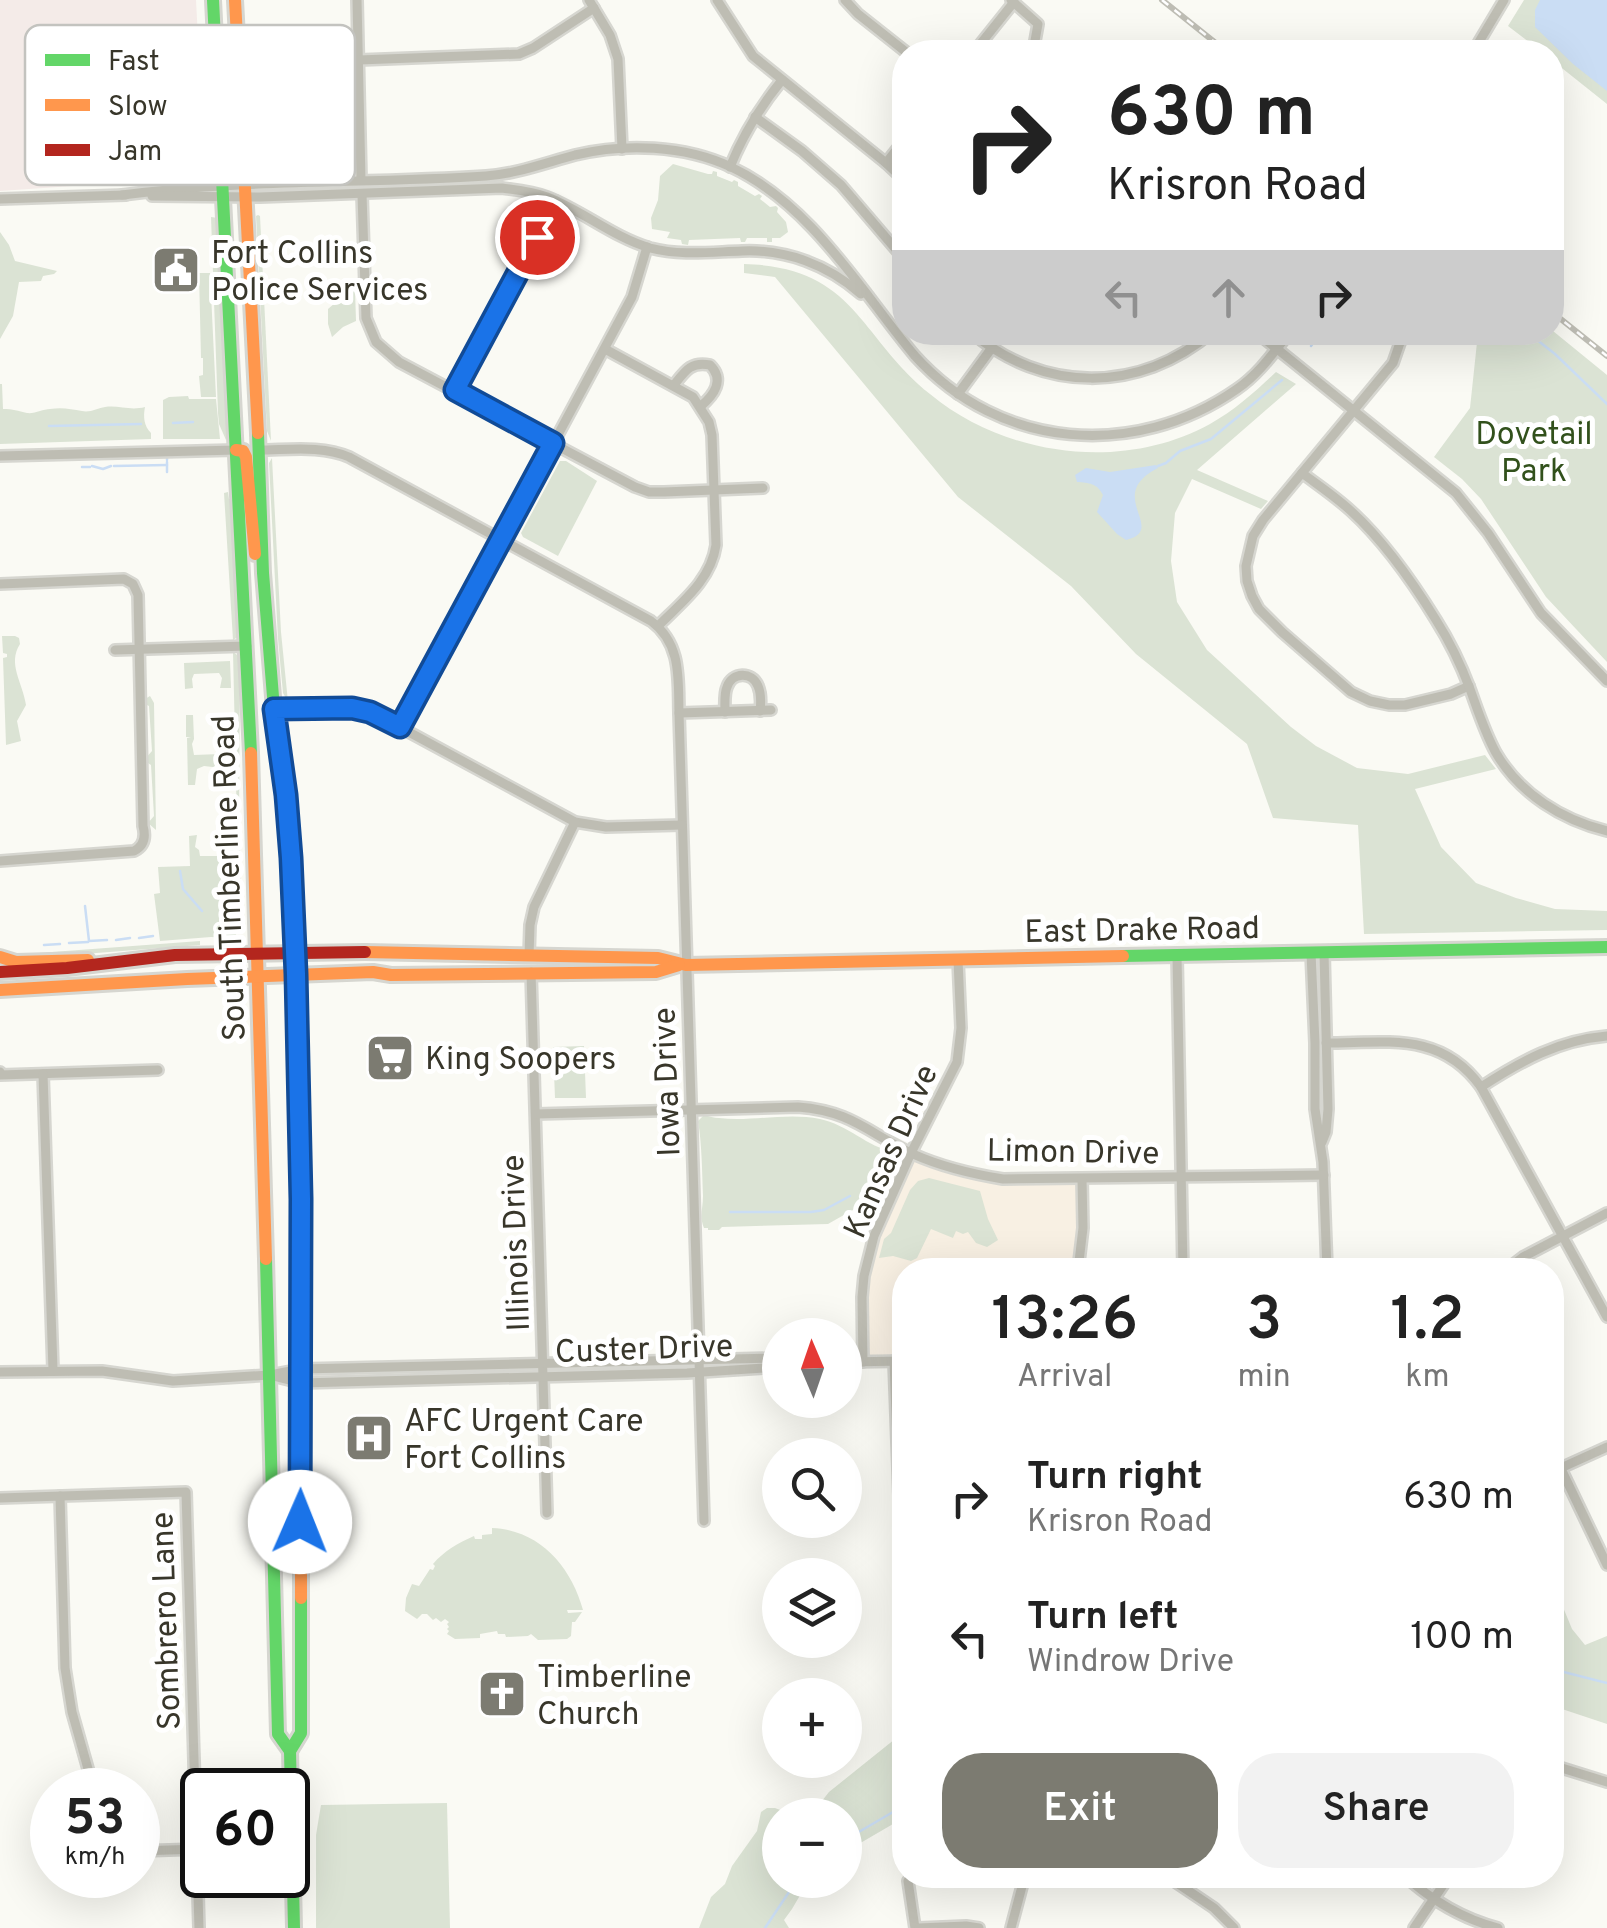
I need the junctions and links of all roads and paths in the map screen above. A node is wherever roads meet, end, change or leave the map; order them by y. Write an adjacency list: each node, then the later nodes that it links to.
1 (212, 0): 11 (main road, South Timberline Road)
2 (227, 0): 10 (main road)
3 (235, 0): 10 (main road, South Timberline Road)
4 (357, 0): 17 (street)
5 (717, 0): 18 (street)
6 (844, 0): 16 (street)
7 (1504, 0): 15 (street)
8 (1013, 1): 13 (street); 14 (street)
9 (592, 4): 17 (street); 20 (street)
10 (236, 18): 12 (main road, South Timberline Road)
11 (214, 25)
12 (236, 25)
13 (983, 40)
14 (1035, 40)
15 (1480, 40)
16 (892, 41)
17 (359, 60): 25 (street)
18 (782, 80): 19 (street); 22 (street)
19 (754, 117): 23 (street); 35 (street)
20 (622, 148): 23 (street); 25 (street)
21 (892, 155): 22 (street)
22 (886, 162): 24 (street)
23 (730, 166): 37 (street)
24 (892, 168)
25 (361, 180): 26 (street)
26 (355, 181)
27 (224, 185): 31 (main road, South Timberline Road)
28 (245, 185): 30 (main road, South Timberline Road)
29 (303, 185): 30 (street)
30 (245, 190): 31 (street); 32 (street); 56 (main road, South Timberline Road)
31 (224, 191): 33 (street); 39 (main road, South Timberline Road)
32 (362, 194): 34 (street); 50 (street)
33 (0, 199)
34 (556, 201): 36 (street); 50 (street)
35 (892, 244)
36 (646, 247): 37 (street); 47 (street)
37 (878, 310): 38 (street)
38 (892, 327)
39 (231, 340): 55 (main road, South Timberline Road); 56 (main road)
40 (906, 345): 51 (street)
41 (986, 345): 48 (street)
42 (1194, 345): 48 (street)
43 (1273, 345): 46 (street)
44 (1279, 345): 46 (street)
45 (1399, 345): 53 (street)
46 (1277, 348): 51 (street); 53 (street)
47 (605, 349): 49 (street); 54 (street)
48 (991, 349): 51 (street)
49 (674, 385): 52 (street); 52 (street)
50 (455, 390): 54 (street)
51 (958, 394)
52 (700, 406): 60 (street)
53 (1354, 410): 58 (street); 68 (street)
54 (553, 443): 60 (street); 61 (street)
55 (236, 450): 57 (street); 62 (main road); 65 (main road, South Timberline Road)
56 (259, 450): 61 (street); 62 (main road, South Timberline Road)
57 (0, 456)
58 (1302, 473): 69 (street); 69 (street)
59 (763, 488): 60 (street)
60 (715, 490): 64 (street)
61 (502, 539): 64 (street); 73 (street)
62 (263, 574): 70 (main road, South Timberline Road)
63 (0, 584): 67 (street)
64 (658, 626): 72 (street, Iowa Drive)
65 (247, 646): 67 (street); 81 (main road, South Timberline Road)
66 (115, 650): 67 (street)
67 (138, 650): 77 (street)
68 (1607, 682)
69 (1469, 686): 76 (street)
70 (274, 709): 73 (street); 79 (main road, South Timberline Road)
71 (725, 712): 71 (street); 72 (street)
72 (679, 714): 75 (street, Iowa Drive)
73 (400, 727): 74 (street)
74 (575, 822): 75 (street); 82 (street)
75 (682, 824): 88 (street, Iowa Drive)
76 (1607, 831)
77 (0, 862)
78 (1607, 947): 80 (main road, East Drake Road)
79 (294, 952): 81 (main road, East Drake Road); 82 (main road, East Drake Road); 91 (main road, South Timberline Road)
80 (1317, 953): 83 (main road, East Drake Road); 95 (street); 102 (street)
81 (258, 954): 87 (main road, East Drake Road); 92 (main road, South Timberline Road)
82 (529, 956): 85 (main road, East Drake Road)
83 (1178, 956): 86 (main road, East Drake Road); 105 (street)
84 (0, 957): 87 (main road)
85 (623, 958): 88 (main road, East Drake Road); 90 (main road)
86 (958, 960): 88 (main road, East Drake Road); 103 (street, Kansas Drive)
87 (99, 964): 89 (main road, East Drake Road); 93 (main road)
88 (682, 965): 90 (main road, East Drake Road); 100 (street, Iowa Drive)
89 (0, 972)
90 (531, 972): 91 (main road, East Drake Road); 101 (street, Illinois Drive)
91 (296, 974): 92 (main road, East Drake Road); 124 (main road, South Timberline Road)
92 (259, 975): 93 (main road, East Drake Road); 123 (main road, South Timberline Road)
93 (0, 989)
94 (1607, 1036): 99 (street)
95 (1326, 1043): 99 (street); 102 (street)
96 (158, 1070): 98 (street)
97 (0, 1074): 98 (street)
98 (43, 1074): 120 (street)
99 (1481, 1086): 108 (street)
100 (692, 1110): 101 (street, Limon Drive); 103 (street, Limon Drive); 114 (street, Iowa Drive)
101 (536, 1114): 118 (street, Illinois Drive)
102 (1322, 1142): 104 (street)
103 (911, 1153): 106 (street, Limon Drive); 117 (street, Kansas Drive)
104 (1324, 1175): 105 (street, Limon Drive); 111 (street)
105 (1181, 1178): 106 (street, Limon Drive); 110 (street)
106 (1082, 1179): 109 (street)
107 (1607, 1213): 108 (street)
108 (1563, 1236): 112 (street); 113 (street)
109 (1079, 1258)
110 (1183, 1258)
111 (1327, 1258)
112 (1522, 1258)
113 (1607, 1317)
114 (699, 1358): 115 (street, Custer Drive); 118 (street, Custer Drive); 122 (street, Iowa Drive)
115 (762, 1358)
116 (892, 1361): 117 (street)
117 (863, 1362)
118 (543, 1363): 124 (street, Custer Drive); 125 (street, Illinois Drive)
119 (762, 1368): 122 (street, Custer Drive)
120 (53, 1370): 121 (street, Custer Drive); 123 (street, Custer Drive)
121 (0, 1372)
122 (699, 1372): 125 (street, Custer Drive); 132 (street, Iowa Drive)
123 (270, 1375): 124 (street, Custer Drive); 134 (main road, South Timberline Road)
124 (301, 1376): 125 (street, Custer Drive); 134 (main road, South Timberline Road)
125 (544, 1377): 131 (street, Illinois Drive)
126 (1607, 1446): 127 (street)
127 (1564, 1467)
128 (1564, 1483): 133 (street)
129 (60, 1496): 130 (street); 135 (street); 136 (street, Sombrero Lane)
130 (0, 1498)
131 (547, 1513)
132 (704, 1521)
133 (1607, 1565)
134 (290, 1752): 137 (main road, South Timberline Road)
135 (88, 1768)
136 (197, 1768)
137 (290, 1768)
138 (1564, 1769): 139 (street)
139 (1607, 1782)
140 (909, 1888): 151 (street)
141 (1022, 1888): 153 (street)
142 (1183, 1888): 148 (street)
143 (1420, 1888): 147 (street)
144 (1441, 1888): 147 (street)
145 (199, 1898): 149 (street, Sombrero Lane)
146 (293, 1898): 150 (main road, South Timberline Road)
147 (1433, 1899): 156 (street); 157 (street)
148 (1224, 1918): 154 (street); 155 (street)
149 (199, 1928)
150 (294, 1928)
151 (917, 1928): 152 (street)
152 (979, 1928)
153 (1011, 1928)
154 (1213, 1928)
155 (1234, 1928)
156 (1414, 1928)
157 (1498, 1928)

